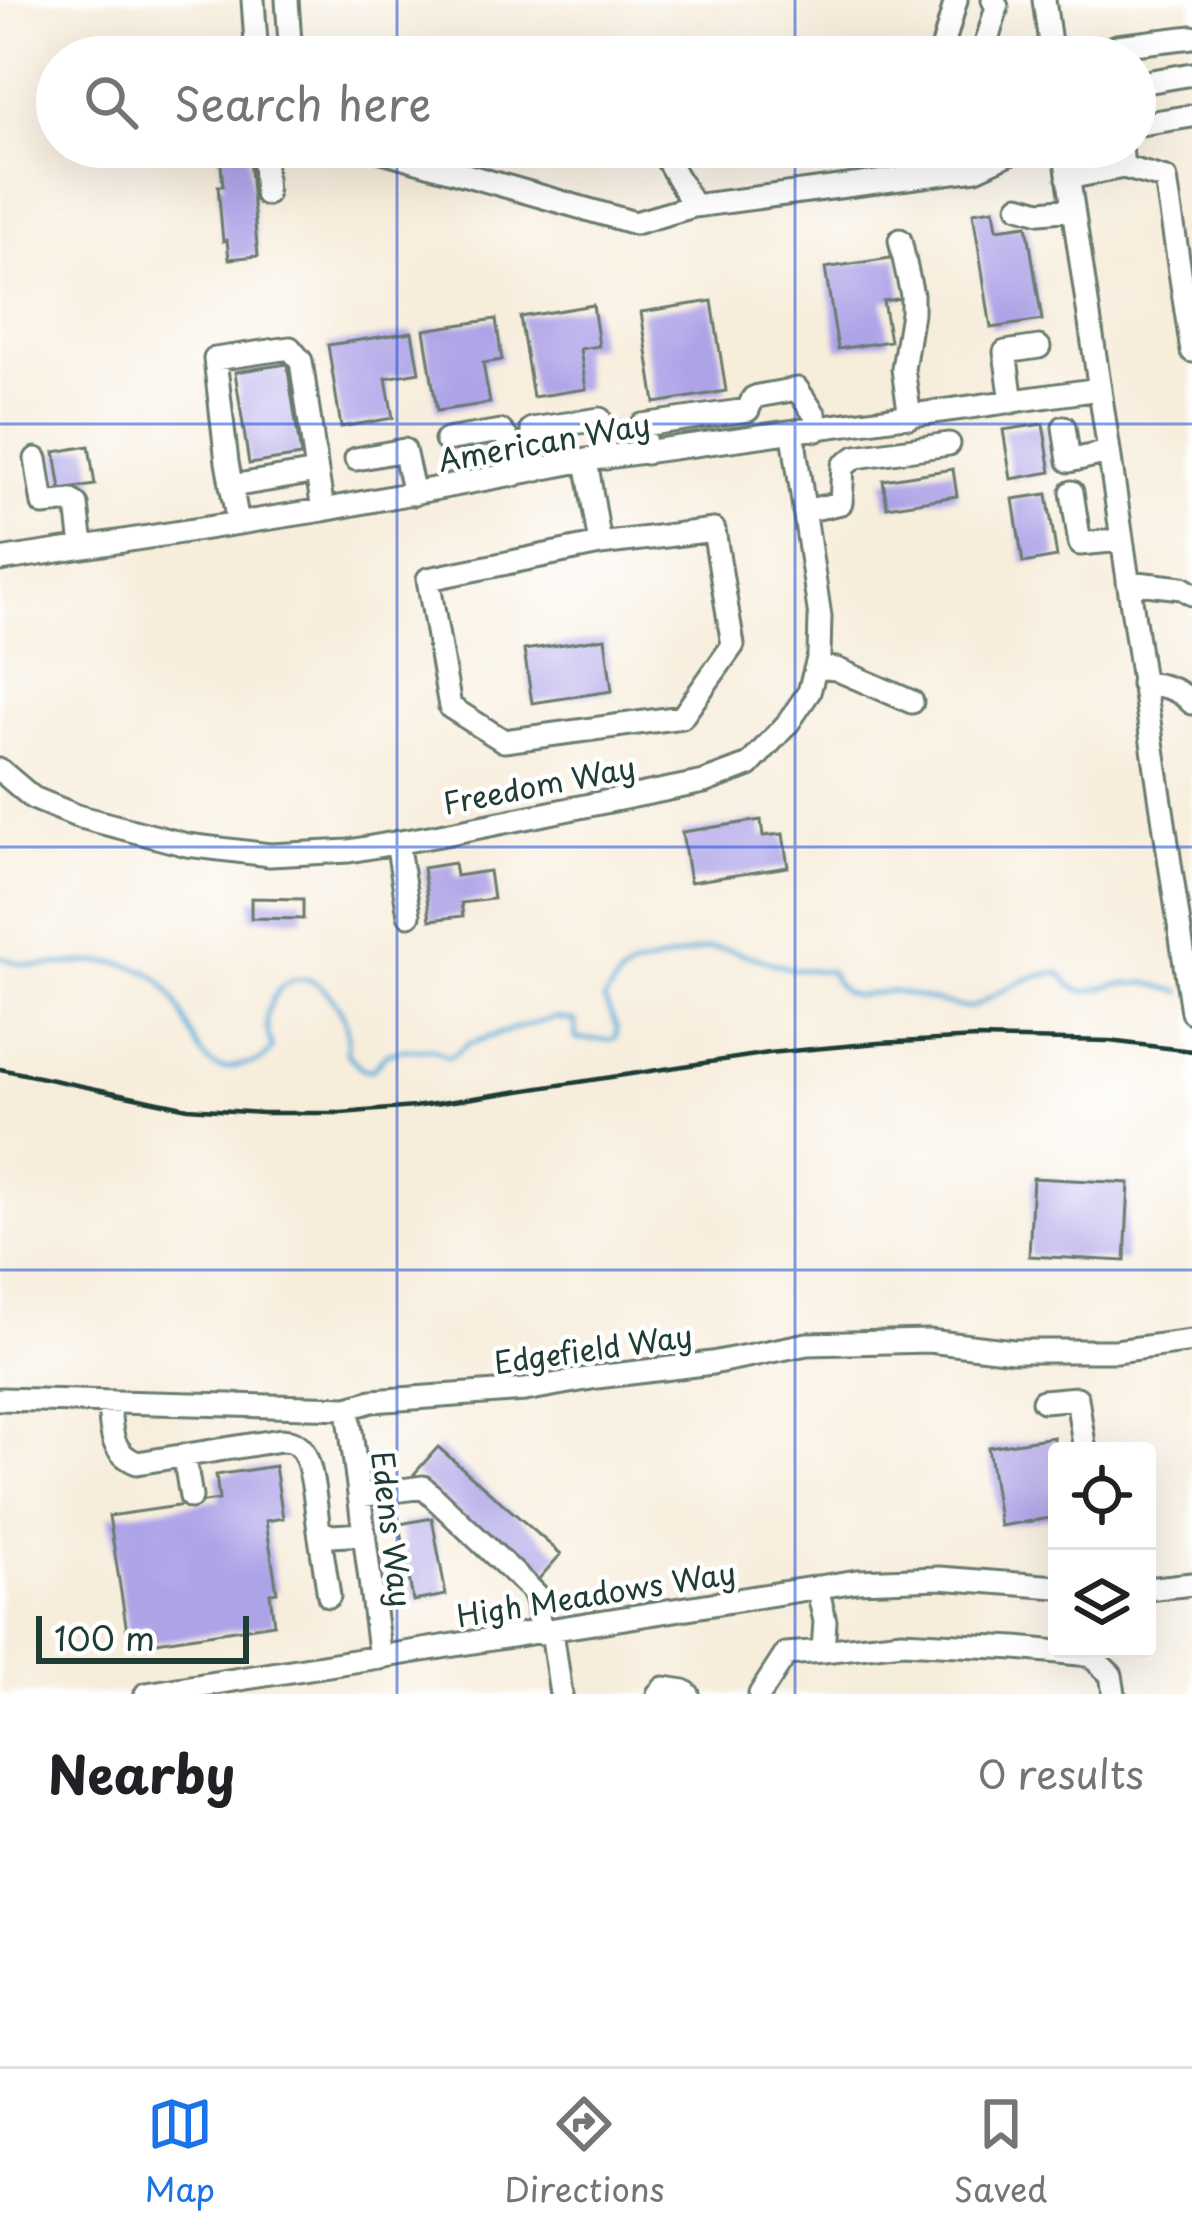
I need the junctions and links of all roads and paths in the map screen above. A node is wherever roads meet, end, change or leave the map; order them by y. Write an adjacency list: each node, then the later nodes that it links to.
1 (254, 0): 6 (street)
2 (287, 0): 7 (street)
3 (956, 0): 8 (street)
4 (993, 0): 9 (street)
5 (1044, 0): 10 (street)
6 (256, 36)
7 (290, 36)
8 (946, 36)
9 (988, 36)
10 (1049, 36)
11 (1192, 37): 12 (street)
12 (1156, 41)
13 (1192, 74): 14 (street)
14 (1156, 80)
15 (1192, 116): 16 (street)
16 (1156, 122)
17 (264, 168): 29 (street)
18 (441, 168): 30 (street)
19 (672, 168): 30 (street)
20 (909, 168): 27 (street)
21 (948, 168): 26 (street)
22 (978, 168): 26 (street)
23 (1067, 168): 28 (street)
24 (1094, 168): 28 (street)
25 (1144, 168): 35 (street)
26 (947, 172): 27 (street)
27 (906, 178): 30 (street)
28 (1068, 178): 32 (street)
29 (266, 194)
30 (694, 206)
31 (1019, 206): 32 (street)
32 (1073, 208): 36 (street)
33 (900, 240): 38 (street)
34 (1039, 347): 37 (street)
35 (1192, 350)
36 (1100, 389): 37 (street, American Way); 44 (street)
37 (1012, 402): 38 (street, American Way)
38 (910, 417): 40 (street, American Way)
39 (1064, 427): 44 (street)
40 (817, 430): 41 (street, American Way); 45 (street)
41 (793, 434): 45 (street, American Way); 56 (street, Freedom Way)
42 (446, 440): 51 (street)
43 (949, 444): 56 (street)
44 (1109, 452): 58 (street)
45 (646, 453): 48 (street, American Way)
46 (36, 459): 60 (street)
47 (356, 459): 54 (street)
48 (596, 459): 49 (street, American Way); 49 (street); 59 (street)
49 (538, 470): 51 (street, American Way)
50 (317, 472): 52 (street); 52 (street); 55 (street)
51 (514, 475): 54 (street, American Way)
52 (231, 486): 57 (street)
53 (1072, 492): 58 (street)
54 (414, 494): 55 (street, American Way)
55 (323, 510): 57 (street, American Way)
56 (804, 512): 64 (street, Freedom Way)
57 (238, 523): 60 (street, American Way)
58 (1122, 540): 62 (street)
59 (600, 544): 59 (street)
60 (82, 546): 61 (street, American Way)
61 (0, 560)
62 (1128, 582): 63 (street); 65 (street)
63 (1192, 594)
64 (816, 667): 67 (street); 69 (street, Freedom Way)
65 (1142, 683): 66 (street); 71 (street)
66 (1190, 698)
67 (912, 702)
68 (0, 770): 69 (street, Freedom Way)
69 (397, 842): 70 (street)
70 (409, 915)
71 (1192, 1012)
72 (1192, 1342): 76 (street, Edgefield Way)
73 (0, 1399): 75 (street, Edgefield Way)
74 (1043, 1401): 77 (street)
75 (109, 1402): 76 (street, Edgefield Way); 78 (street)
76 (348, 1408): 79 (street, Edens Way)
77 (1083, 1442)
78 (184, 1455): 80 (street); 81 (street)
79 (359, 1496): 82 (street, Edens Way); 88 (street)
80 (191, 1497)
81 (319, 1531): 82 (street); 87 (street)
82 (364, 1534): 90 (street, Edens Way)
83 (1192, 1584): 86 (street)
84 (1048, 1586): 85 (street, High Meadows Way)
85 (817, 1587): 88 (street, High Meadows Way); 89 (street)
86 (1156, 1588)
87 (329, 1596)
88 (546, 1632): 90 (street, High Meadows Way); 92 (street)
89 (823, 1651): 95 (street); 96 (street)
90 (380, 1658): 91 (street, High Meadows Way)
91 (146, 1694)
92 (561, 1694)
93 (658, 1694): 94 (street)
94 (688, 1694)
95 (760, 1694)
96 (1114, 1694)

